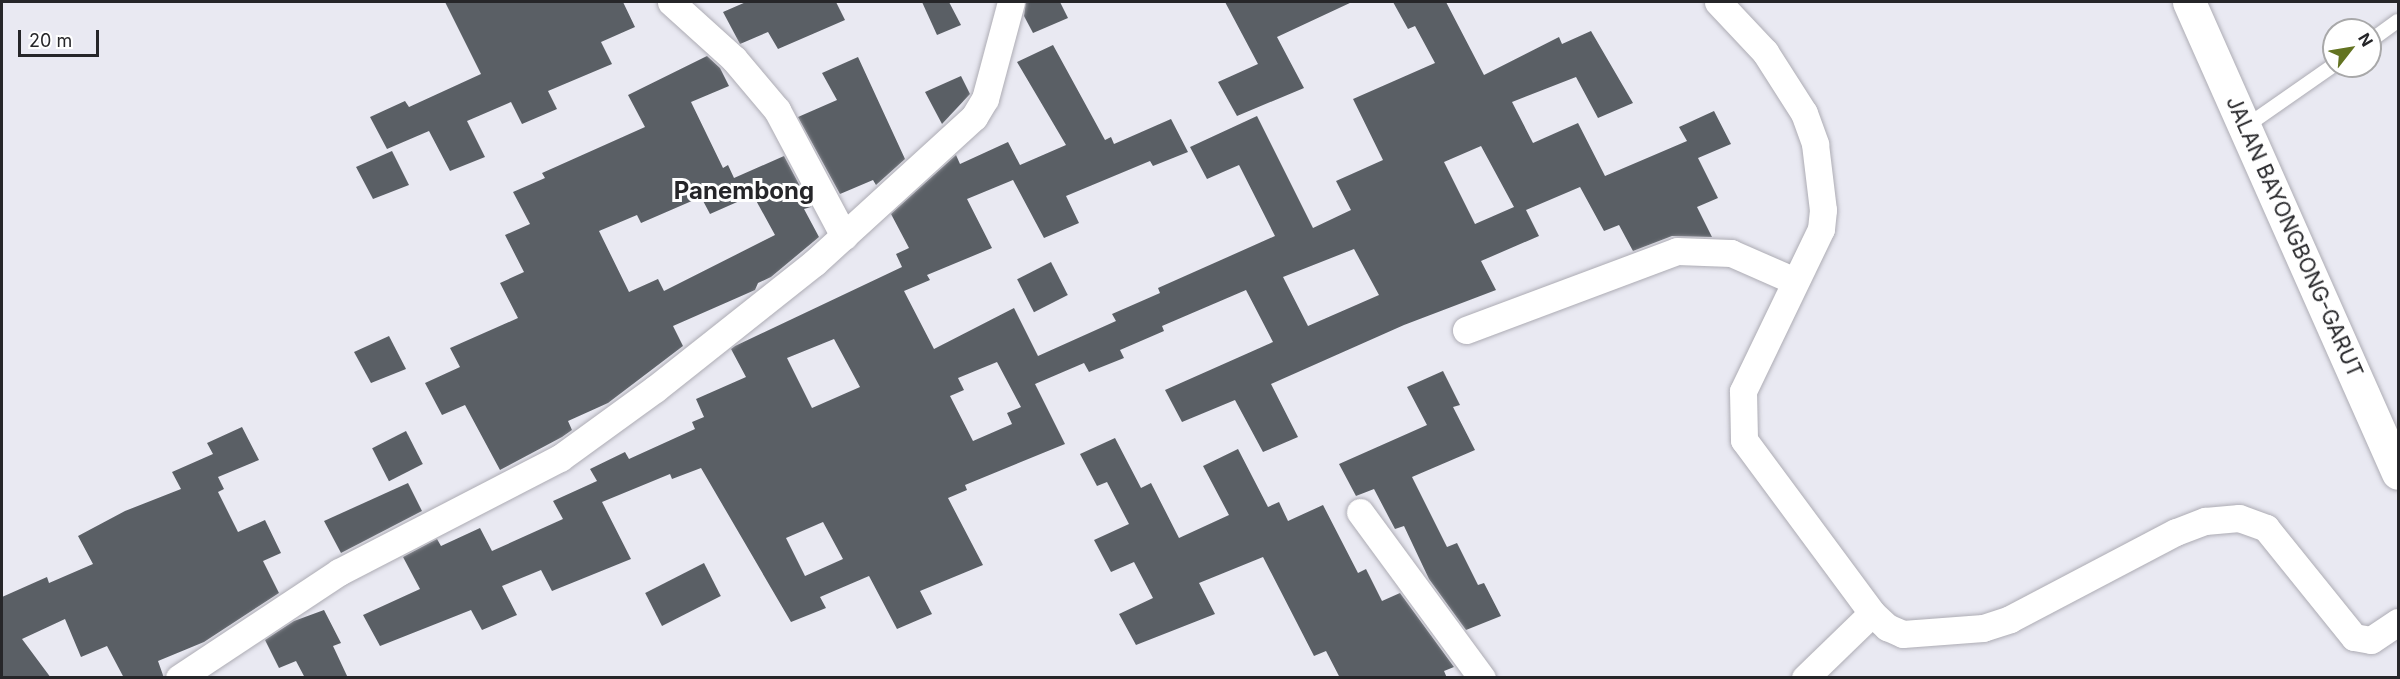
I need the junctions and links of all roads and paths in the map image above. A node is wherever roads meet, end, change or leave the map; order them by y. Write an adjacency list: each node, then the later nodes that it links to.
1 (671, 2): 9 (street)
2 (1011, 2): 9 (street)
3 (1719, 2): 10 (street)
4 (2189, 2): 8 (main road, JALAN BAYONGBONG-GARUT)
5 (2398, 21): 6 (lane)
6 (2382, 32)
7 (2322, 73): 8 (lane)
8 (2245, 127): 12 (main road, JALAN BAYONGBONG-GARUT)
9 (844, 236): 16 (street)
10 (1793, 280): 11 (street); 15 (street)
11 (1466, 330)
12 (2398, 473)
13 (1360, 512): 17 (street)
14 (2398, 622): 15 (street)
15 (1862, 623): 18 (street)
16 (179, 678)
17 (1482, 678)
18 (1805, 678)

